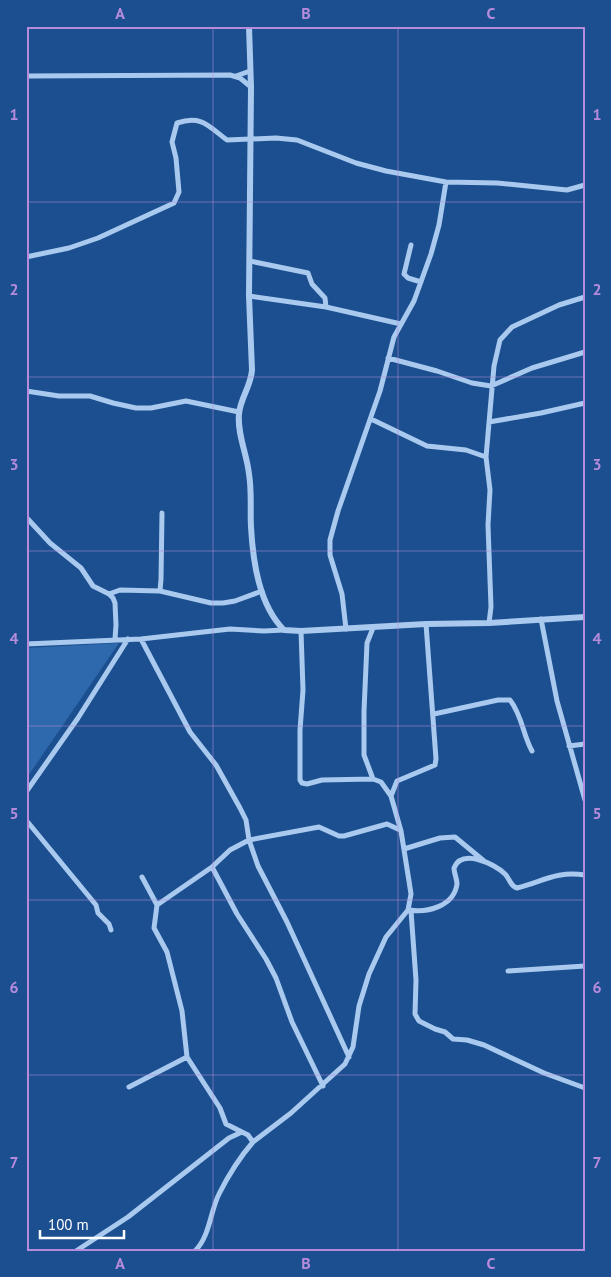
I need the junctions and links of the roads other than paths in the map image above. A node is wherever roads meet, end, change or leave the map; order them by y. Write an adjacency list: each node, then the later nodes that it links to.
1 (249, 26): 2 (street)
2 (250, 70): 4 (street); 5 (street)
3 (26, 76): 4 (street)
4 (236, 76): 5 (street)
5 (251, 88): 6 (street)
6 (250, 138): 7 (street); 10 (street); 11 (street)
7 (446, 182): 8 (street); 12 (street)
8 (585, 185)
9 (412, 245): 12 (street)
10 (26, 257)
11 (250, 261): 13 (street); 15 (street)
12 (421, 282): 16 (street)
13 (249, 296): 15 (street); 22 (street)
14 (585, 297): 19 (street)
15 (326, 307): 16 (street)
16 (401, 324): 18 (street)
17 (585, 352): 19 (street)
18 (388, 358): 19 (street); 23 (street)
19 (492, 386): 24 (street)
20 (26, 391): 22 (street)
21 (585, 403): 24 (street)
22 (239, 412): 29 (street)
23 (372, 419): 25 (street); 36 (street)
24 (489, 422): 25 (street)
25 (486, 457): 33 (street)
26 (162, 513): 28 (street)
27 (26, 517): 30 (street)
28 (160, 591): 29 (street); 30 (street)
29 (262, 591): 37 (street)
30 (109, 594): 40 (street)
31 (585, 617): 32 (street)
32 (541, 619): 33 (street); 45 (street)
33 (489, 623): 34 (street)
34 (426, 624): 35 (street); 43 (street)
35 (373, 628): 36 (street); 47 (street)
36 (346, 629): 38 (street)
37 (284, 630): 38 (street); 39 (street)
38 (301, 631): 47 (street)
39 (141, 638): 41 (street); 53 (street)
40 (115, 639): 41 (street); 42 (street)
41 (128, 639): 48 (street)
42 (26, 644)
43 (434, 714): 46 (street); 49 (street)
44 (585, 744): 45 (street)
45 (569, 746): 50 (street)
46 (532, 751)
47 (373, 779): 49 (street)
48 (26, 792)
49 (392, 796): 52 (street)
50 (585, 800)
51 (26, 820): 61 (street)
52 (401, 830): 53 (street); 54 (street)
53 (249, 840): 56 (street); 65 (street)
54 (404, 849): 55 (street); 60 (street)
55 (484, 861): 57 (street); 60 (street)
56 (212, 867): 59 (street); 66 (street)
57 (585, 875)
58 (142, 877): 59 (street)
59 (157, 905): 64 (street)
60 (410, 911): 65 (street); 68 (street)
61 (111, 930)
62 (585, 966): 63 (street)
63 (508, 972)
64 (187, 1057): 67 (street); 69 (street)
65 (350, 1057): 66 (street)
66 (323, 1086): 70 (street)
67 (129, 1087)
68 (585, 1088)
69 (242, 1132): 70 (street); 71 (street)
70 (254, 1142): 72 (street)
71 (76, 1251)
72 (195, 1251)

